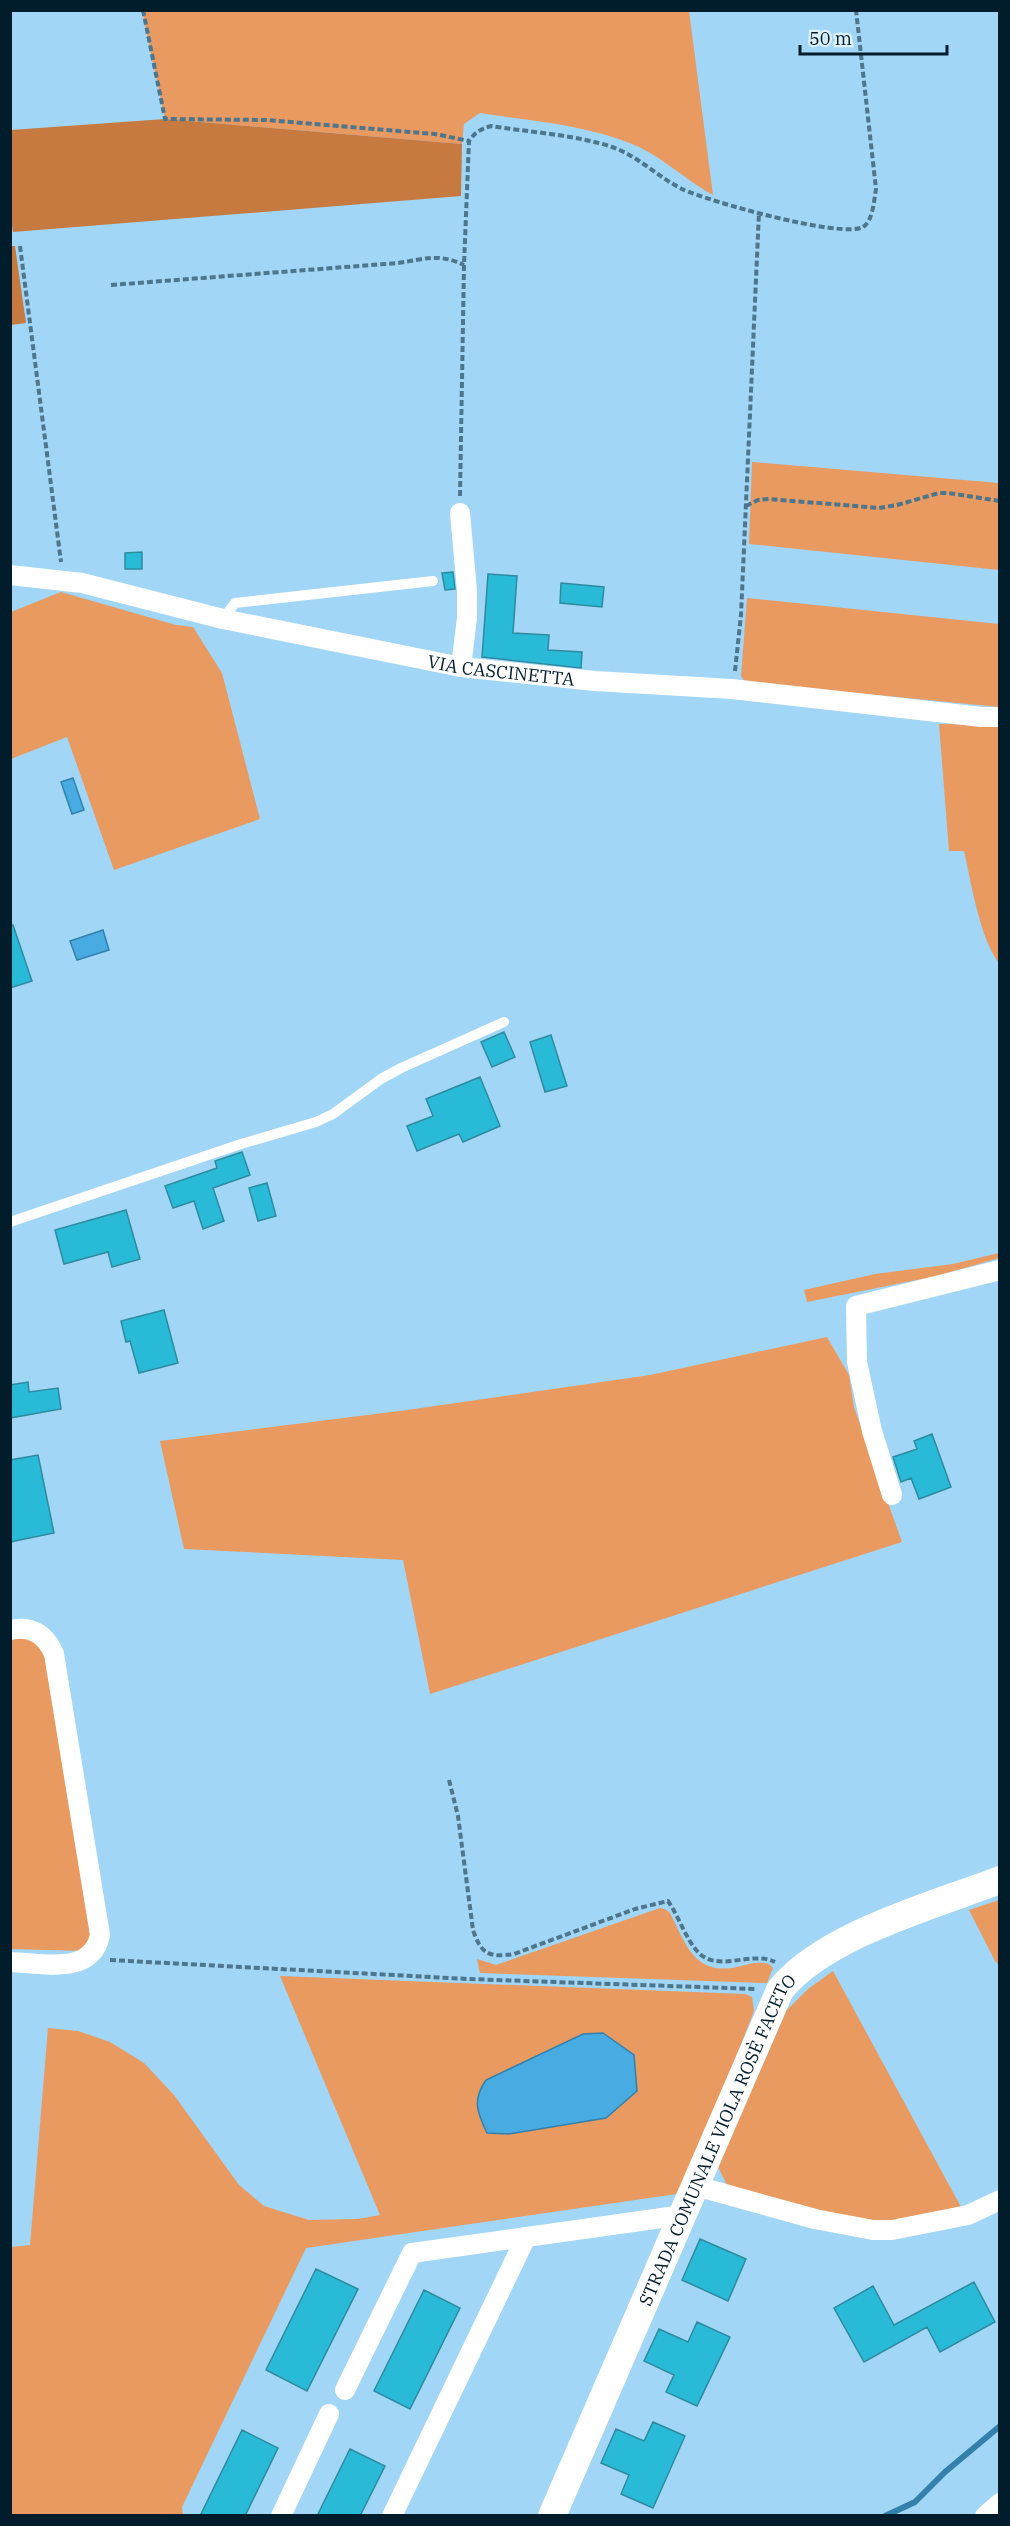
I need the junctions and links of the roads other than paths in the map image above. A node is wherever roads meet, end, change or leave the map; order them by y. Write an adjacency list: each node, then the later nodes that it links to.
1 (460, 513): 5 (street)
2 (10, 575): 4 (street, VIA CASCINETTA)
3 (433, 580): 4 (lane)
4 (223, 619): 5 (street, VIA CASCINETTA)
5 (461, 667): 6 (street, VIA CASCINETTA)
6 (999, 717)
7 (504, 1022): 8 (lane)
8 (10, 1222)
9 (999, 1270): 10 (street)
10 (892, 1495)
11 (10, 1630): 13 (street)
12 (999, 1880): 14 (street, STRADA COMUNALE VIOLA ROSÈ FACETO)
13 (10, 1962)
14 (696, 2186): 15 (street); 16 (street, STRADA COMUNALE VIOLA ROSÈ FACETO)
15 (999, 2200)
16 (683, 2215): 17 (street); 23 (street, STRADA COMUNALE VIOLA ROSÈ FACETO)
17 (526, 2237): 18 (street); 22 (street)
18 (345, 2390)
19 (329, 2414): 21 (street)
20 (999, 2503): 24 (street)
21 (281, 2516)
22 (392, 2516)
23 (552, 2516)
24 (985, 2516)

